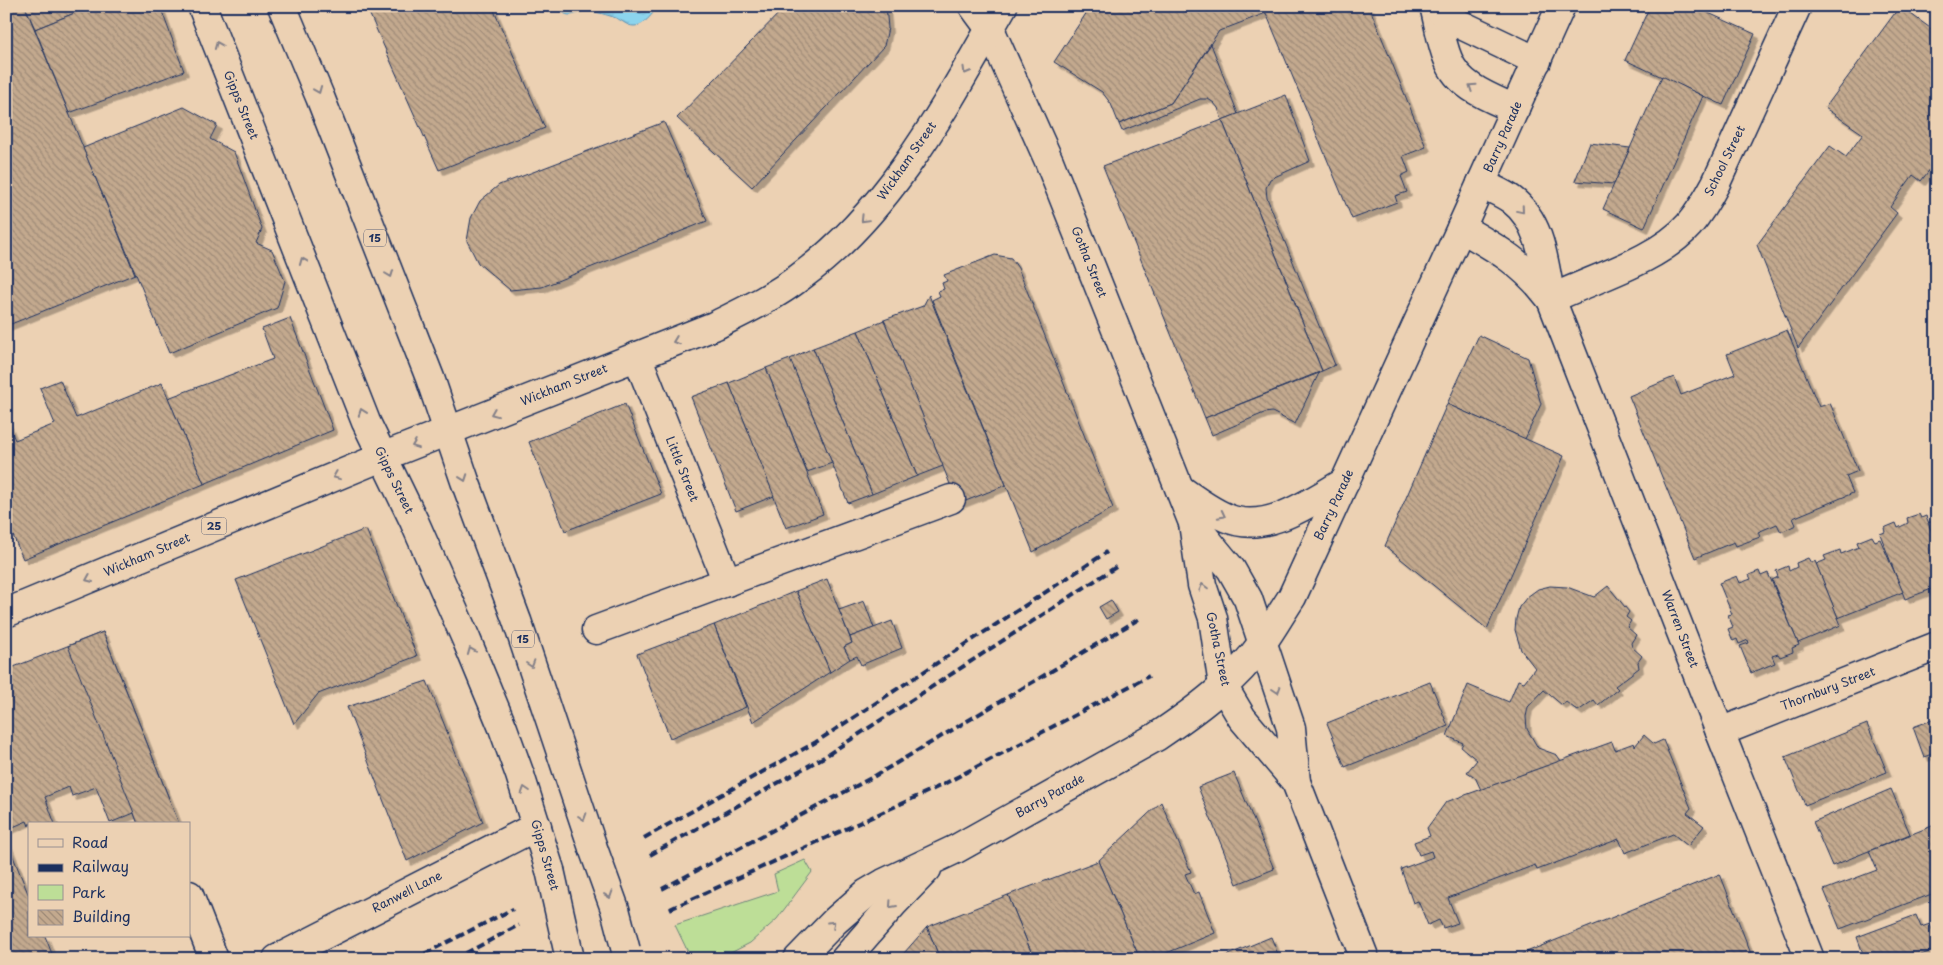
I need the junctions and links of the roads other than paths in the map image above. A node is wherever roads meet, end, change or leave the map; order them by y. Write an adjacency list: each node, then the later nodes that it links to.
1 (202, 6): 15 (main road, Gipps Street, one-way to 1)
2 (282, 6): 14 (main road, 15, one-way to 14)
3 (974, 6): 7 (main road, Gotha Street)
4 (1435, 6): 8 (main road); 9 (main road, one-way to 4)
5 (1561, 6): 8 (main road, Barry Parade)
6 (1797, 6): 12 (main road, School Street)
7 (997, 18): 13 (main road, Wickham Street, one-way to 13); 17 (main road, Gotha Street)
8 (1537, 61): 9 (main road, Barry Parade)
9 (1515, 109): 10 (main road, Barry Parade)
10 (1481, 183): 11 (main road, Barry Parade); 12 (main road, Warren Street, one-way to 12)
11 (1461, 228): 12 (main road, Warren Street); 16 (main road, Barry Parade)
12 (1551, 299): 26 (main road, Warren Street)
13 (637, 356): 14 (main road, Wickham Street, one-way to 14); 20 (main road, Little Street)
14 (448, 432): 15 (main road, Wickham Street / 25, one-way to 15); 31 (main road, 15, one-way to 31, bridge)
15 (382, 457): 21 (main road, Wickham Street / 25, one-way to 21); 28 (main road, Gipps Street, one-way to 15)
16 (1345, 482): 17 (main road, one-way to 16); 23 (main road, Barry Parade)
17 (1180, 490): 19 (main road, Gotha Street)
18 (951, 499): 20 (main road)
19 (1193, 523): 23 (main road, Gotha Street); 25 (main road, Gotha Street, one-way to 19)
20 (727, 582): 22 (main road)
21 (6, 613)
22 (596, 630)
23 (1262, 643): 25 (main road, Barry Parade); 27 (main road, Gotha Street, one-way to 27)
24 (1937, 646): 26 (main road, Thornbury Street)
25 (1223, 686): 27 (main road, Gotha Street); 29 (main road, Barry Parade)
26 (1720, 732): 38 (main road, Warren Street)
27 (1296, 782): 37 (main road, Gotha Street)
28 (537, 826): 33 (main road, Ranwell Lane); 34 (main road, Gipps Street, bridge)
29 (938, 857): 35 (main road, Barry Parade, one-way to 29); 36 (main road, Barry Parade, one-way to 36)
30 (190, 898): 32 (main road)
31 (627, 955)
32 (214, 959)
33 (277, 959)
34 (570, 959)
35 (798, 959)
36 (845, 959)
37 (1365, 959)
38 (1810, 959)

